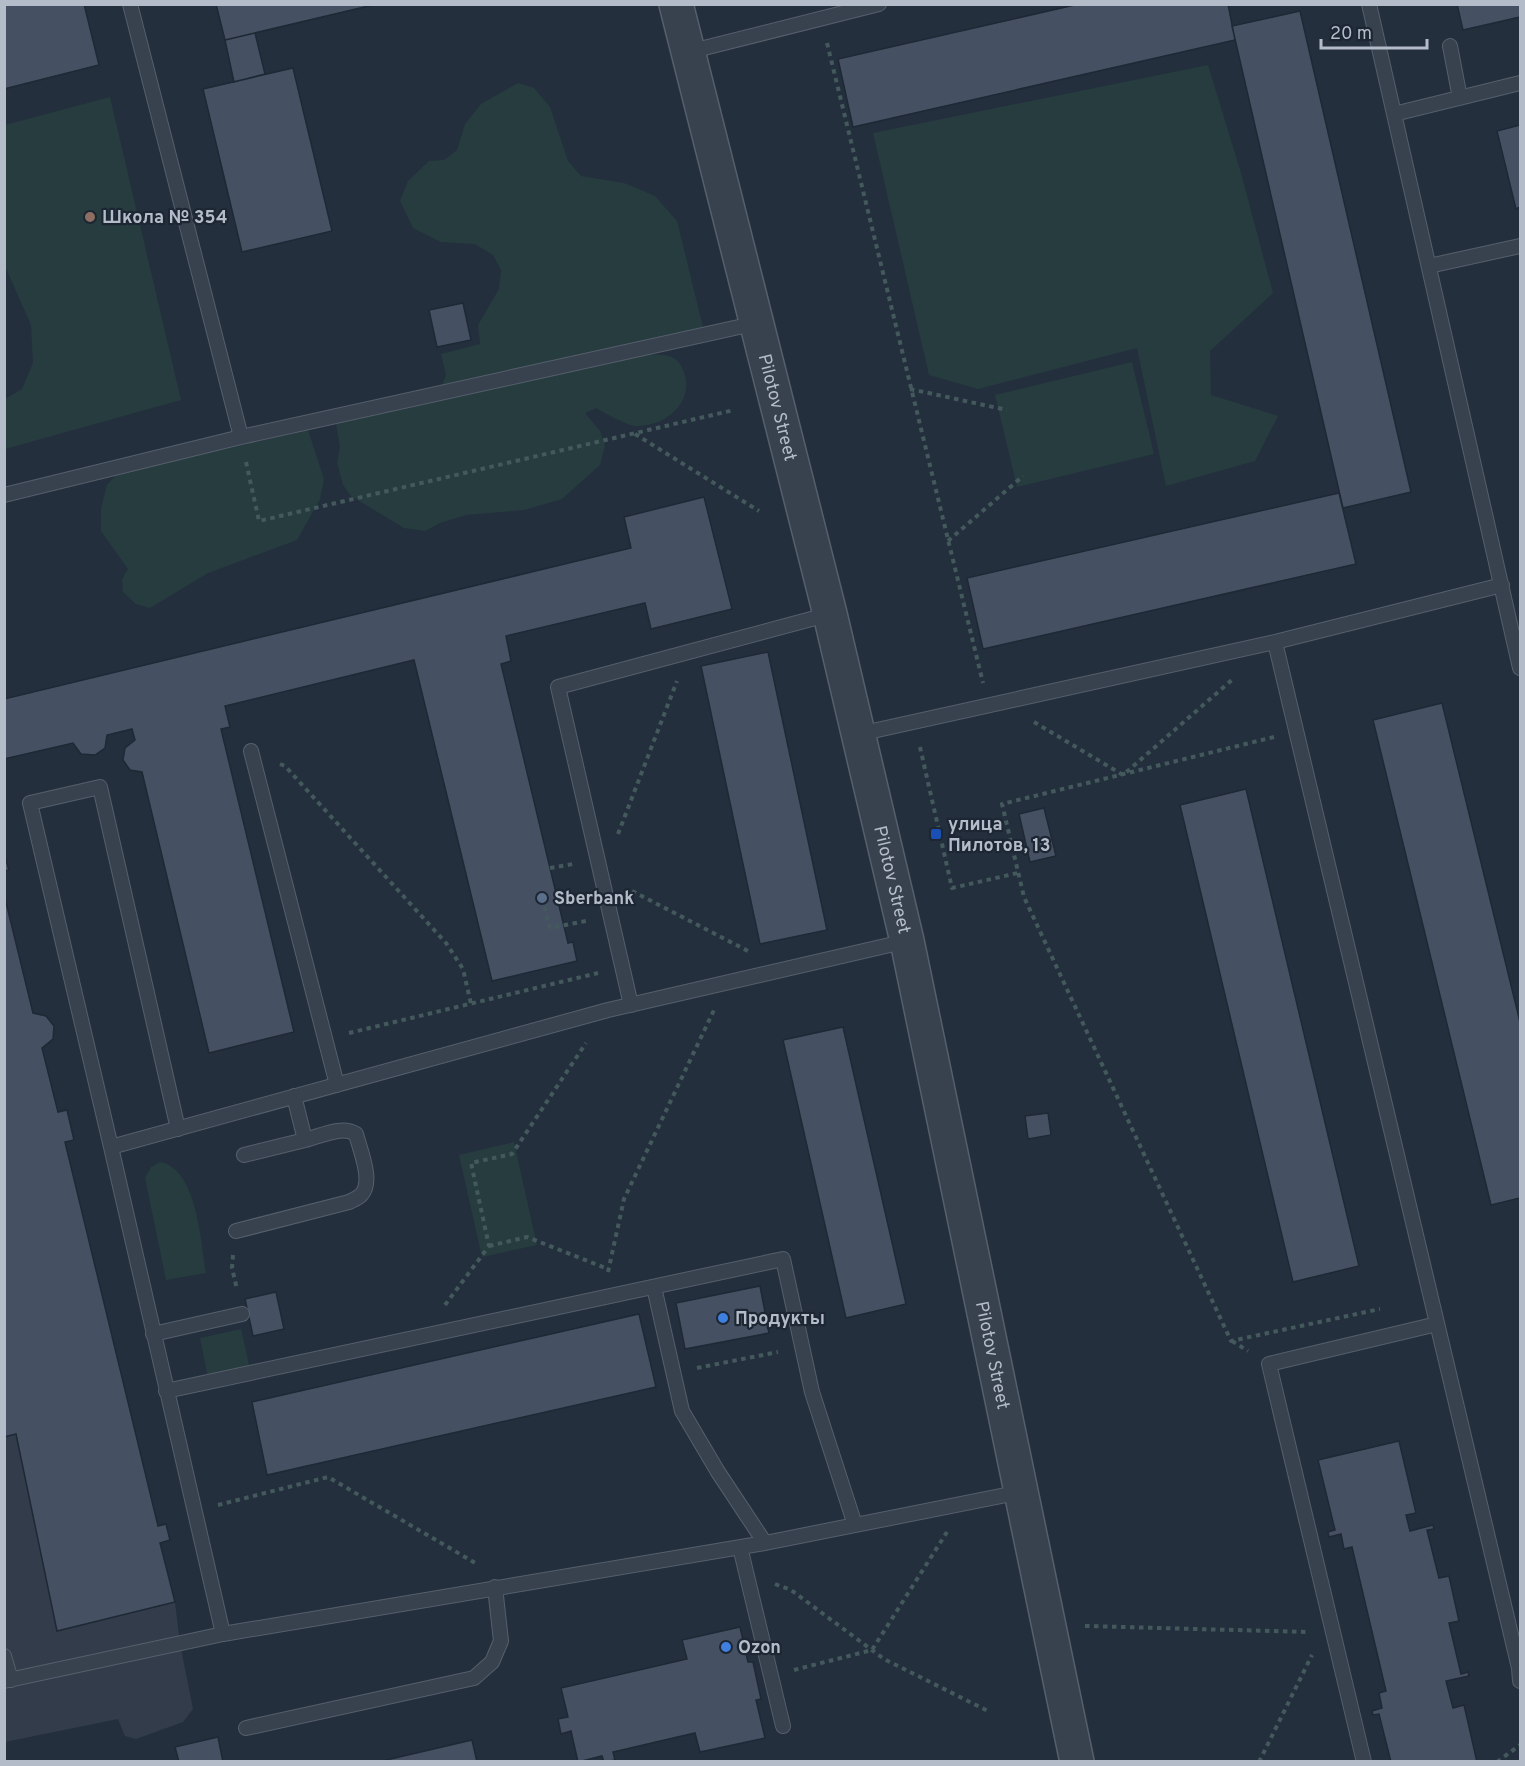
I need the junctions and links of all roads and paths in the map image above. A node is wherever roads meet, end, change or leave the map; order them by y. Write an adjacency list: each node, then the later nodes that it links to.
1 (130, 4): 18 (lane)
2 (676, 4): 7 (street, Pilotov Street)
3 (879, 4): 7 (lane)
4 (1369, 4): 10 (lane)
5 (826, 40): 14 (path)
6 (1450, 46): 9 (lane)
7 (688, 52): 13 (street, Pilotov Street)
8 (1521, 83): 9 (lane)
9 (1460, 98): 10 (lane)
10 (1394, 114): 12 (lane)
11 (1521, 246): 12 (lane)
12 (1429, 266): 23 (lane)
13 (757, 323): 18 (lane); 24 (street, Pilotov Street)
14 (910, 389): 16 (path); 22 (path)
15 (735, 410): 17 (path)
16 (1007, 410)
17 (634, 434): 18 (path); 21 (path)
18 (241, 437): 20 (lane)
19 (1023, 476): 22 (path)
20 (4, 495)
21 (759, 511)
22 (948, 541): 29 (path)
23 (1502, 585): 25 (lane); 26 (lane)
24 (830, 614): 32 (street, Pilotov Street); 40 (lane)
25 (1275, 642): 31 (lane); 60 (lane)
26 (1521, 668)
27 (1236, 676): 35 (path)
28 (678, 680): 36 (path)
29 (984, 688)
30 (1031, 720): 35 (path)
31 (914, 722): 32 (lane); 37 (path)
32 (859, 734): 41 (street, Pilotov Street)
33 (1279, 736): 35 (path)
34 (251, 752): 45 (path); 48 (lane)
35 (1123, 775): 37 (path)
36 (617, 834)
37 (1018, 873): 60 (path)
38 (629, 890): 42 (path)
39 (542, 898): 40 (path)
40 (610, 915): 43 (lane)
41 (907, 941): 46 (lane); 68 (street, Pilotov Street)
42 (749, 952)
43 (622, 967): 45 (path); 46 (lane)
44 (719, 1001): 57 (path)
45 (471, 1004): 48 (path)
46 (631, 1005): 49 (lane)
47 (589, 1038): 56 (path)
48 (325, 1039): 49 (lane)
49 (337, 1084): 50 (lane)
50 (294, 1096): 51 (lane); 52 (lane)
51 (178, 1129): 53 (lane); 53 (lane)
52 (305, 1140): 54 (lane); 55 (lane)
53 (111, 1147): 64 (lane)
54 (244, 1155)
55 (236, 1231)
56 (489, 1246): 57 (path); 61 (path)
57 (608, 1270): 58 (path)
58 (606, 1280)
59 (654, 1287): 65 (lane); 66 (lane); 67 (lane)
60 (1431, 1298): 63 (lane)
61 (441, 1310)
62 (242, 1314): 64 (lane)
63 (1437, 1324): 83 (lane); 92 (lane)
64 (153, 1335): 67 (lane)
65 (802, 1348): 66 (path); 70 (lane)
66 (673, 1372): 72 (lane)
67 (166, 1391): 69 (lane)
68 (1021, 1492): 70 (lane); 90 (street, Pilotov Street)
69 (194, 1510): 75 (path); 79 (lane)
70 (855, 1525): 72 (lane)
71 (948, 1531): 80 (path)
72 (765, 1544): 73 (lane)
73 (740, 1547): 74 (lane); 75 (lane)
74 (746, 1573): 80 (path); 84 (lane)
75 (512, 1584): 76 (lane)
76 (495, 1587): 79 (lane); 88 (lane)
77 (1082, 1626): 78 (path)
78 (1312, 1632)
79 (223, 1634): 85 (lane)
80 (872, 1650): 84 (path); 86 (path)
81 (1314, 1652): 91 (path)
82 (4, 1656): 85 (lane)
83 (1520, 1672)
84 (771, 1676): 87 (lane)
85 (8, 1680)
86 (988, 1711)
87 (783, 1726)
88 (246, 1728)
89 (1521, 1745): 93 (path)
90 (1077, 1761)
91 (1259, 1761)
92 (1364, 1761)
93 (1497, 1761)

